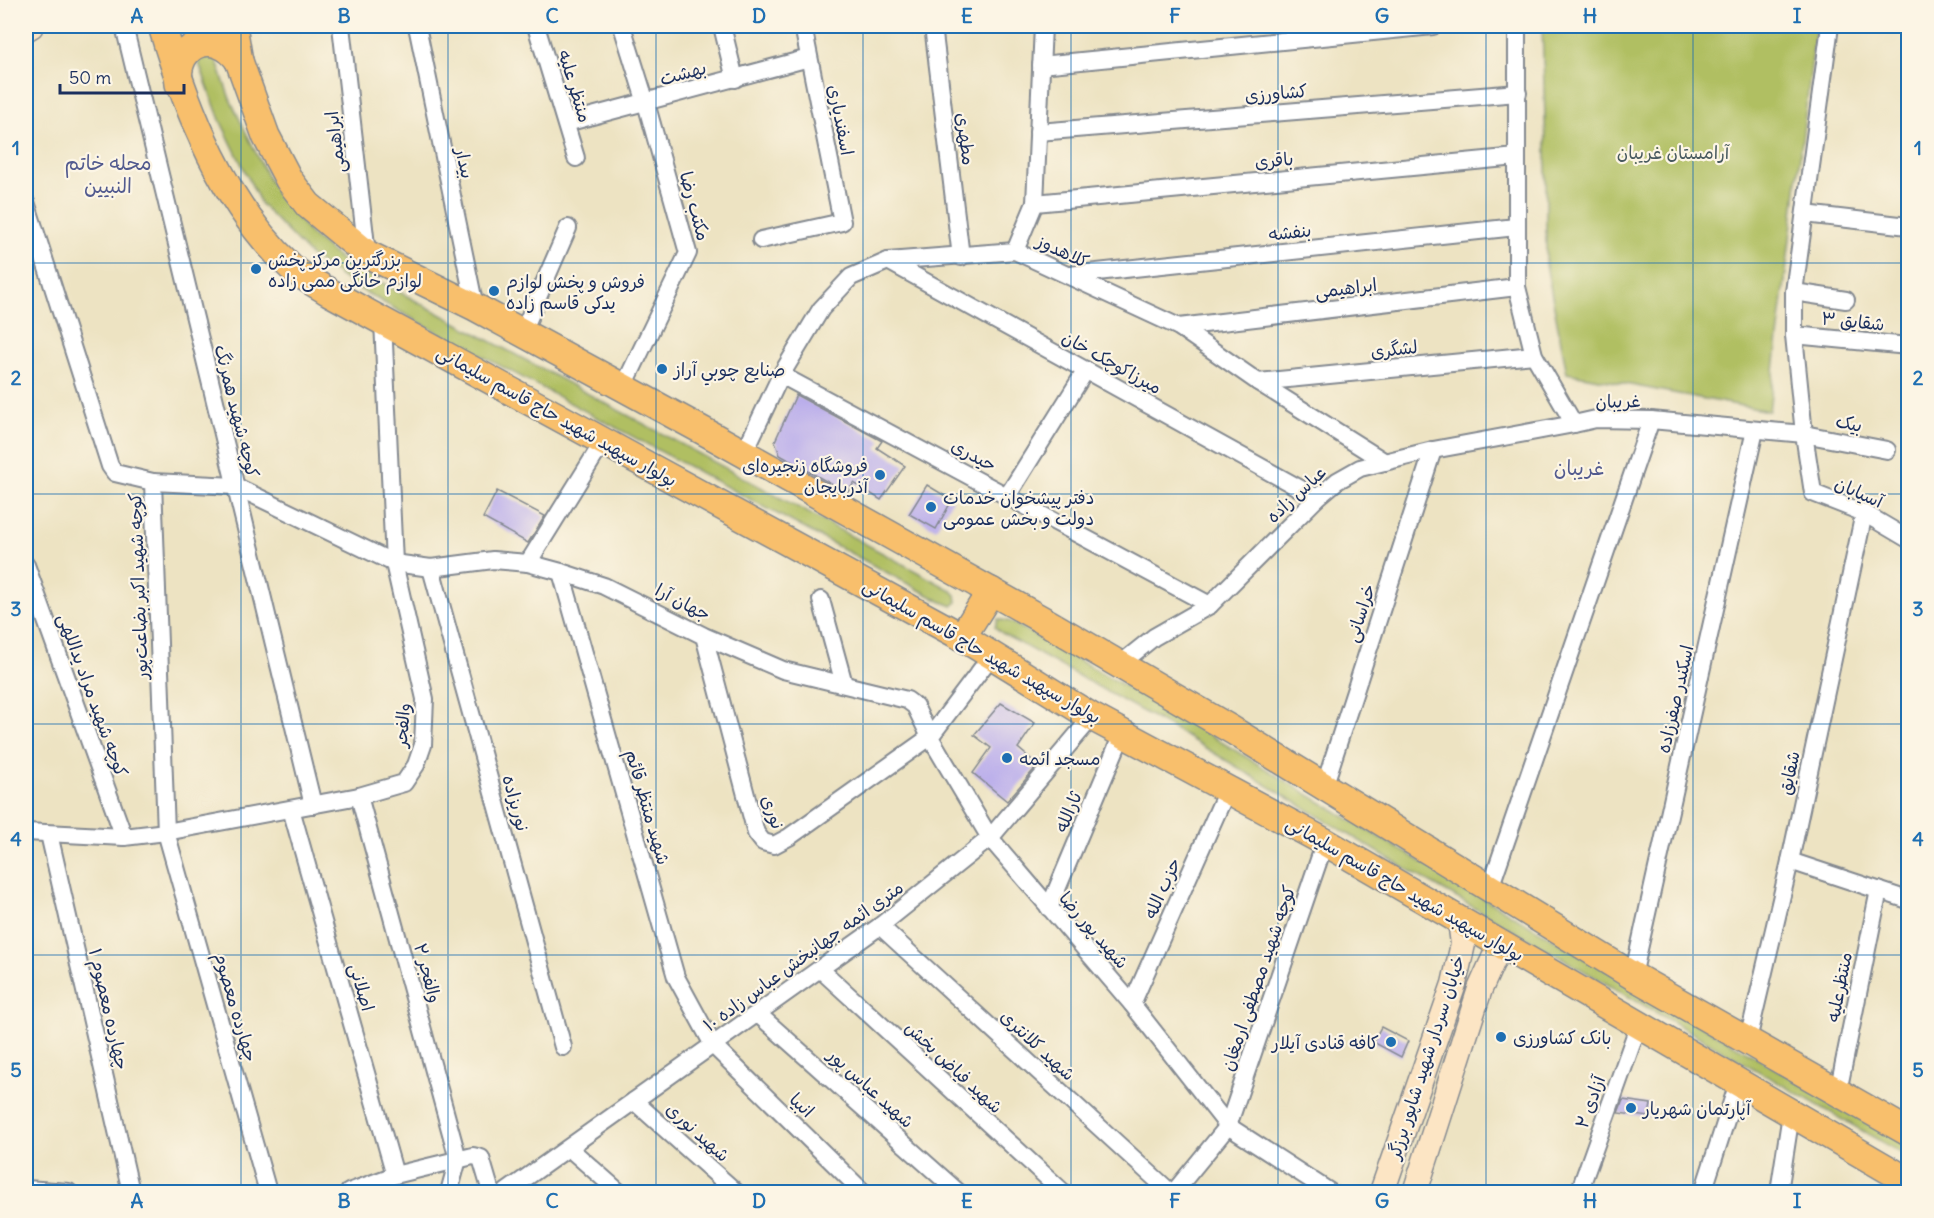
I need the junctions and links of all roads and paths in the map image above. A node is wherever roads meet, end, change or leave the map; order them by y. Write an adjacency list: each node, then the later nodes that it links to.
1 (31, 26): 16 (main road)
2 (124, 26): 64 (street, کوچه شهید همرنگ)
3 (162, 26): 21 (main road, بولوار سپهبد شهید حاج قاسم سلیمانی)
4 (233, 26): 18 (main road)
5 (341, 26): 36 (street, ابراهیمی)
6 (417, 26): 43 (street, بیدار)
7 (536, 26): 24 (street, منتظر علیه)
8 (621, 26): 23 (street, مکتب رضا)
9 (722, 26): 20 (street)
10 (803, 26): 17 (street, اسفندیاری)
11 (933, 26): 37 (street, مطهری)
12 (1042, 26): 19 (street)
13 (1433, 26): 19 (street)
14 (1517, 26): 22 (street, غریبان)
15 (1830, 26): 30 (street)
16 (26, 29)
17 (809, 58): 20 (street, بهشت); 34 (street, اسفندیاری)
18 (240, 61): 21 (main road); 36 (main road)
19 (1041, 64): 25 (street)
20 (735, 79): 23 (street, بهشت)
21 (179, 85): 44 (main road, بولوار سپهبد شهید حاج قاسم سلیمانی)
22 (1518, 93): 25 (street, کشاورزی); 26 (street, غریبان)
23 (646, 103): 24 (street, بهشت); 53 (street, مکتب رضا)
24 (566, 123): 27 (street, منتظر علیه)
25 (1038, 132): 29 (street)
26 (1517, 157): 29 (street, باقری); 32 (street, غریبان)
27 (576, 158)
28 (26, 202): 63 (street, کوچه شهید اکبر بضاعت‌پور)
29 (1035, 203): 35 (street)
30 (1805, 214): 31 (street); 41 (street)
31 (1908, 226)
32 (1516, 227): 39 (street, بنفشه); 40 (street, غریبان)
33 (568, 228): 46 (street)
34 (761, 240)
35 (1015, 251): 37 (street, کلاهدوز); 39 (street, کلاهدوز)
36 (367, 254): 43 (main road)
37 (961, 257): 38 (street, کلاهدوز)
38 (888, 261): 50 (street, میرزاکوچک خان); 51 (street, کلاهدوز)
39 (1068, 275): 45 (street, کلاهدوز)
40 (1517, 287): 45 (street, ابراهیمی); 49 (street, غریبان)
41 (1794, 292): 42 (street); 47 (street)
42 (1846, 300)
43 (475, 308): 46 (main road)
44 (383, 321): 58 (main road, بولوار سپهبد شهید حاج قاسم سلیمانی); 69 (street, والفجر)
45 (1179, 327): 52 (street, کلاهدوز)
46 (522, 334): 53 (main road)
47 (1794, 335): 48 (street, شقایق ۳); 57 (street)
48 (1908, 346)
49 (1534, 355): 52 (street, لشگری); 55 (street, غریبان)
50 (1086, 370): 65 (street); 66 (street, میرزاکوچک خان)
51 (781, 375): 61 (street, کلاهدوز); 65 (street, حیدری)
52 (1258, 382): 62 (street, کلاهدوز)
53 (623, 388): 61 (main road)
54 (1651, 420): 55 (street, غریبان); 56 (street, بیک); 97 (street, غریبان)
55 (1574, 424): 59 (street, عباس زاده)
56 (1755, 430): 57 (street, بیک); 105 (street, اسکندر صفرزاده)
57 (1804, 434): 60 (street, بیک); 67 (street, آسیابان)
58 (603, 442): 70 (street); 78 (main road, بولوار سپهبد شهید حاج قاسم سلیمانی)
59 (1433, 450): 62 (street, عباس زاده); 86 (street, خراسانی)
60 (1887, 450)
61 (744, 453): 74 (main road)
62 (1384, 462): 66 (street, عباس زاده)
63 (153, 482): 64 (street); 91 (street, کوچه شهید اکبر بضاعت‌پور)
64 (235, 486): 69 (street, جهان آرا); 88 (street, کوچه شهید همرنگ)
65 (1008, 495): 76 (street, حیدری)
66 (1317, 498): 76 (street, عباس زاده)
67 (1864, 513): 68 (street, آسیابان); 96 (street, شقایق)
68 (1908, 539)
69 (394, 563): 72 (street, جهان آرا); 87 (street, والفجر)
70 (528, 563): 72 (street, جهان آرا); 73 (street, جهان آرا)
71 (26, 566): 93 (street, کوچه شهید مراد یداللهی)
72 (431, 568): 113 (street, نوریزاده)
73 (561, 572): 77 (street, جهان آرا); 112 (street, شهید منتظر قائم)
74 (991, 591): 78 (main road); 80 (main road)
75 (821, 600): 81 (street)
76 (1210, 605): 80 (street, عباس زاده)
77 (704, 636): 81 (street, جهان آرا); 84 (street, نوری)
78 (962, 637): 79 (main road, بولوار سپهبد شهید حاج قاسم سلیمانی)
79 (992, 655): 82 (main road, بولوار سپهبد شهید حاج قاسم سلیمانی); 84 (street)
80 (1119, 665): 86 (main road)
81 (844, 684): 84 (street, جهان آرا)
82 (1092, 717): 83 (main road, بولوار سپهبد شهید حاج قاسم سلیمانی); 94 (street, ۱۰ متری ائمه جهانبخش عباس زاده)
83 (1124, 732): 85 (main road, بولوار سپهبد شهید حاج قاسم سلیمانی); 100 (street, ثارالله)
84 (930, 737): 94 (street, شهید پور رضا)
85 (1228, 788): 95 (main road, بولوار سپهبد شهید حاج قاسم سلیمانی); 108 (street, حزب الله)
86 (1324, 788): 97 (main road)
87 (359, 796): 88 (street, والفجر); 121 (street, والفجر ۲)
88 (313, 805): 89 (street, والفجر)
89 (291, 809): 91 (street, والفجر); 122 (street, اصلانی)
90 (26, 832): 92 (street, والفجر)
91 (166, 832): 93 (street, والفجر); 127 (street, چهارده معصوم)
92 (49, 834): 93 (street, والفجر); 126 (street, چهارده معصوم ۱)
93 (124, 837)
94 (990, 838): 100 (street, شهید پور رضا); 102 (street, ۱۰ متری ائمه جهانبخش عباس زاده)
95 (1324, 842): 101 (main road, بولوار سپهبد شهید حاج قاسم سلیمانی); 118 (street, کوچه شهید مصطفی ارمغان)
96 (1790, 861): 98 (street); 111 (street, شقایق)
97 (1490, 888): 105 (main road)
98 (1879, 890): 99 (street); 115 (street, منتظرعلیه)
99 (1908, 900)
100 (1050, 908): 108 (street, شهید پور رضا)
101 (1460, 921): 103 (main road, بولوار سپهبد شهید حاج قاسم سلیمانی); 106 (main road, خیابان سردار شهید شاپور برزگر)
102 (880, 926): 104 (street, ۱۰ متری ائمه جهانبخش عباس زاده); 137 (street, شهید کلانتری)
103 (1504, 945): 107 (main road, خیابان سردار شهید شاپور برزگر); 110 (main road, بولوار سپهبد شهید حاج قاسم سلیمانی)
104 (820, 969): 109 (street, ۱۰ متری ائمه جهانبخش عباس زاده); 136 (street, شهید فیاض بخش)
105 (1633, 976): 111 (main road)
106 (1454, 984): 107 (main road); 139 (main road, خیابان سردار شهید شاپور برزگر)
107 (1480, 989): 140 (main road, خیابان سردار شهید شاپور برزگر)
108 (1132, 1004): 118 (street, شهید پور رضا)
109 (758, 1014): 112 (street, ۱۰ متری ائمه جهانبخش عباس زاده); 135 (street, شهید عباس پور)
110 (1639, 1024): 114 (main road, بولوار سپهبد شهید حاج قاسم سلیمانی); 141 (street, آزادی ۲)
111 (1748, 1040): 115 (main road)
112 (713, 1045): 116 (street, ۱۰ متری ائمه جهانبخش عباس زاده); 134 (street, انبیا)
113 (563, 1047)
114 (1738, 1083): 117 (main road, بولوار سپهبد شهید حاج قاسم سلیمانی); 142 (street)
115 (1838, 1092): 119 (main road)
116 (634, 1101): 120 (street, ۱۰ متری ائمه جهانبخش عباس زاده); 133 (street, شهید نوری)
117 (1791, 1114): 123 (main road, بولوار سپهبد شهید حاج قاسم سلیمانی); 143 (street)
118 (1228, 1126): 137 (street); 138 (street, شهید پور رضا)
119 (1908, 1132)
120 (569, 1148): 131 (street, ۱۰ متری ائمه جهانبخش عباس زاده); 132 (street)
121 (458, 1160): 122 (street); 129 (street); 130 (street)
122 (395, 1175): 128 (street)
123 (1906, 1184)
124 (26, 1189): 125 (street)
125 (69, 1192)
126 (131, 1192)
127 (268, 1192)
128 (349, 1192)
129 (449, 1192)
130 (491, 1192)
131 (509, 1192)
132 (619, 1192)
133 (736, 1192)
134 (863, 1192)
135 (958, 1192)
136 (1063, 1192)
137 (1172, 1192)
138 (1330, 1192)
139 (1382, 1192)
140 (1415, 1192)
141 (1579, 1192)
142 (1703, 1192)
143 (1779, 1192)

